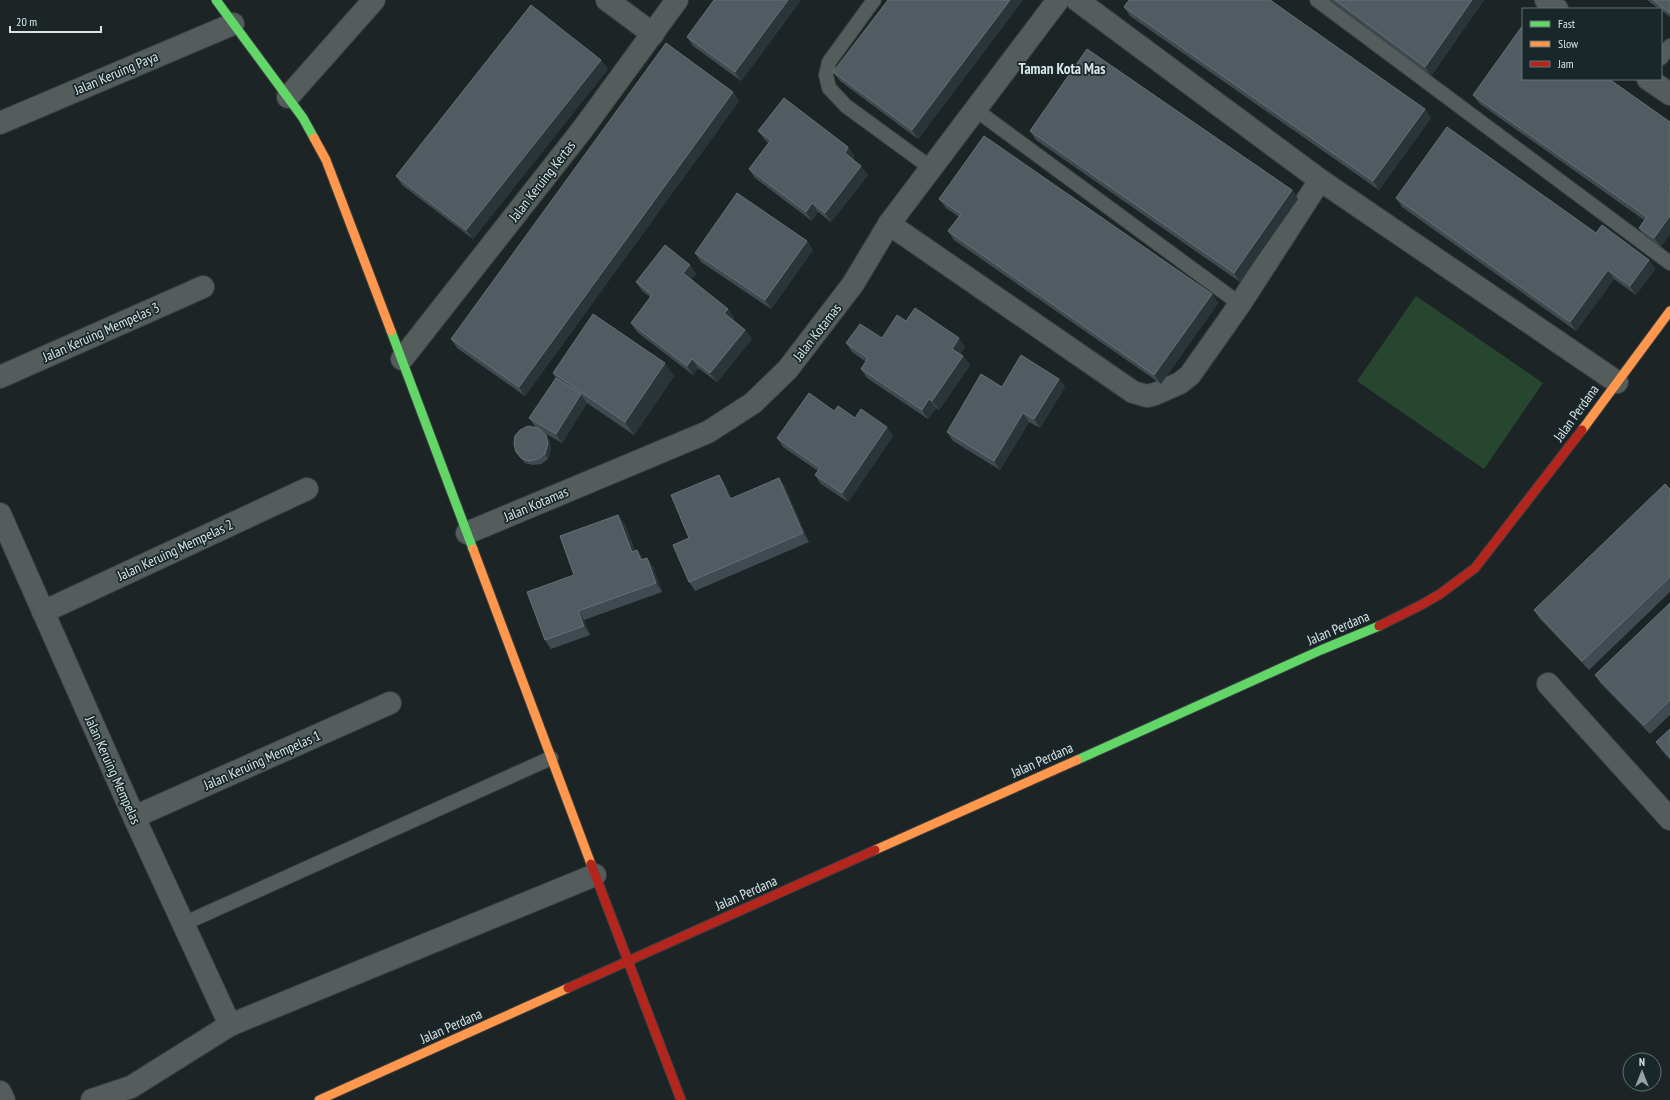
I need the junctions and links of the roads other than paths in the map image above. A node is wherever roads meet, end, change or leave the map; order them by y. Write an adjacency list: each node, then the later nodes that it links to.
1 (216, 0): 11 (street)
2 (374, 0): 17 (street)
3 (607, 0): 12 (street)
4 (677, 0): 12 (street, Jalan Keruing Kertas)
5 (874, 0): 20 (lane)
6 (1058, 0): 18 (street, Jalan Kotamas)
7 (1077, 0): 21 (street)
8 (1317, 0): 23 (lane)
9 (1546, 0): 10 (street)
10 (1556, 8)
11 (233, 24): 17 (street); 19 (street, Jalan Keruing Paya)
12 (653, 34): 27 (street, Jalan Keruing Kertas)
13 (1670, 46): 14 (lane)
14 (1662, 57)
15 (1649, 80): 16 (street)
16 (1670, 94)
17 (288, 97): 27 (street)
18 (976, 110): 20 (street, Jalan Kotamas); 25 (lane)
19 (0, 123)
20 (932, 168): 22 (street, Jalan Kotamas)
21 (1320, 180): 25 (street); 29 (street)
22 (889, 224): 25 (street); 32 (street, Jalan Kotamas)
23 (1670, 263)
24 (203, 287): 28 (street, Jalan Keruing Mempelas 3)
25 (1240, 304)
26 (1670, 310): 29 (street, Jalan Perdana)
27 (402, 359): 32 (street)
28 (0, 377)
29 (1617, 382): 41 (street, Jalan Perdana)
30 (307, 489): 33 (street, Jalan Keruing Mempelas 2)
31 (0, 514): 33 (street, Jalan Keruing Mempelas)
32 (467, 533): 36 (street)
33 (43, 612): 37 (street, Jalan Keruing Mempelas)
34 (1548, 684): 38 (street)
35 (390, 703): 37 (street, Jalan Keruing Mempelas 1)
36 (551, 758): 39 (street); 40 (lane)
37 (134, 817): 40 (street, Jalan Keruing Mempelas)
38 (1670, 819)
39 (595, 875): 41 (street); 42 (street)
40 (183, 924): 42 (street, Jalan Keruing Mempelas)
41 (628, 962): 46 (street, Jalan Perdana); 47 (street)
42 (230, 1025): 45 (street)
43 (0, 1092): 44 (street)
44 (4, 1100)
45 (92, 1100)
46 (319, 1100)
47 (681, 1100)

